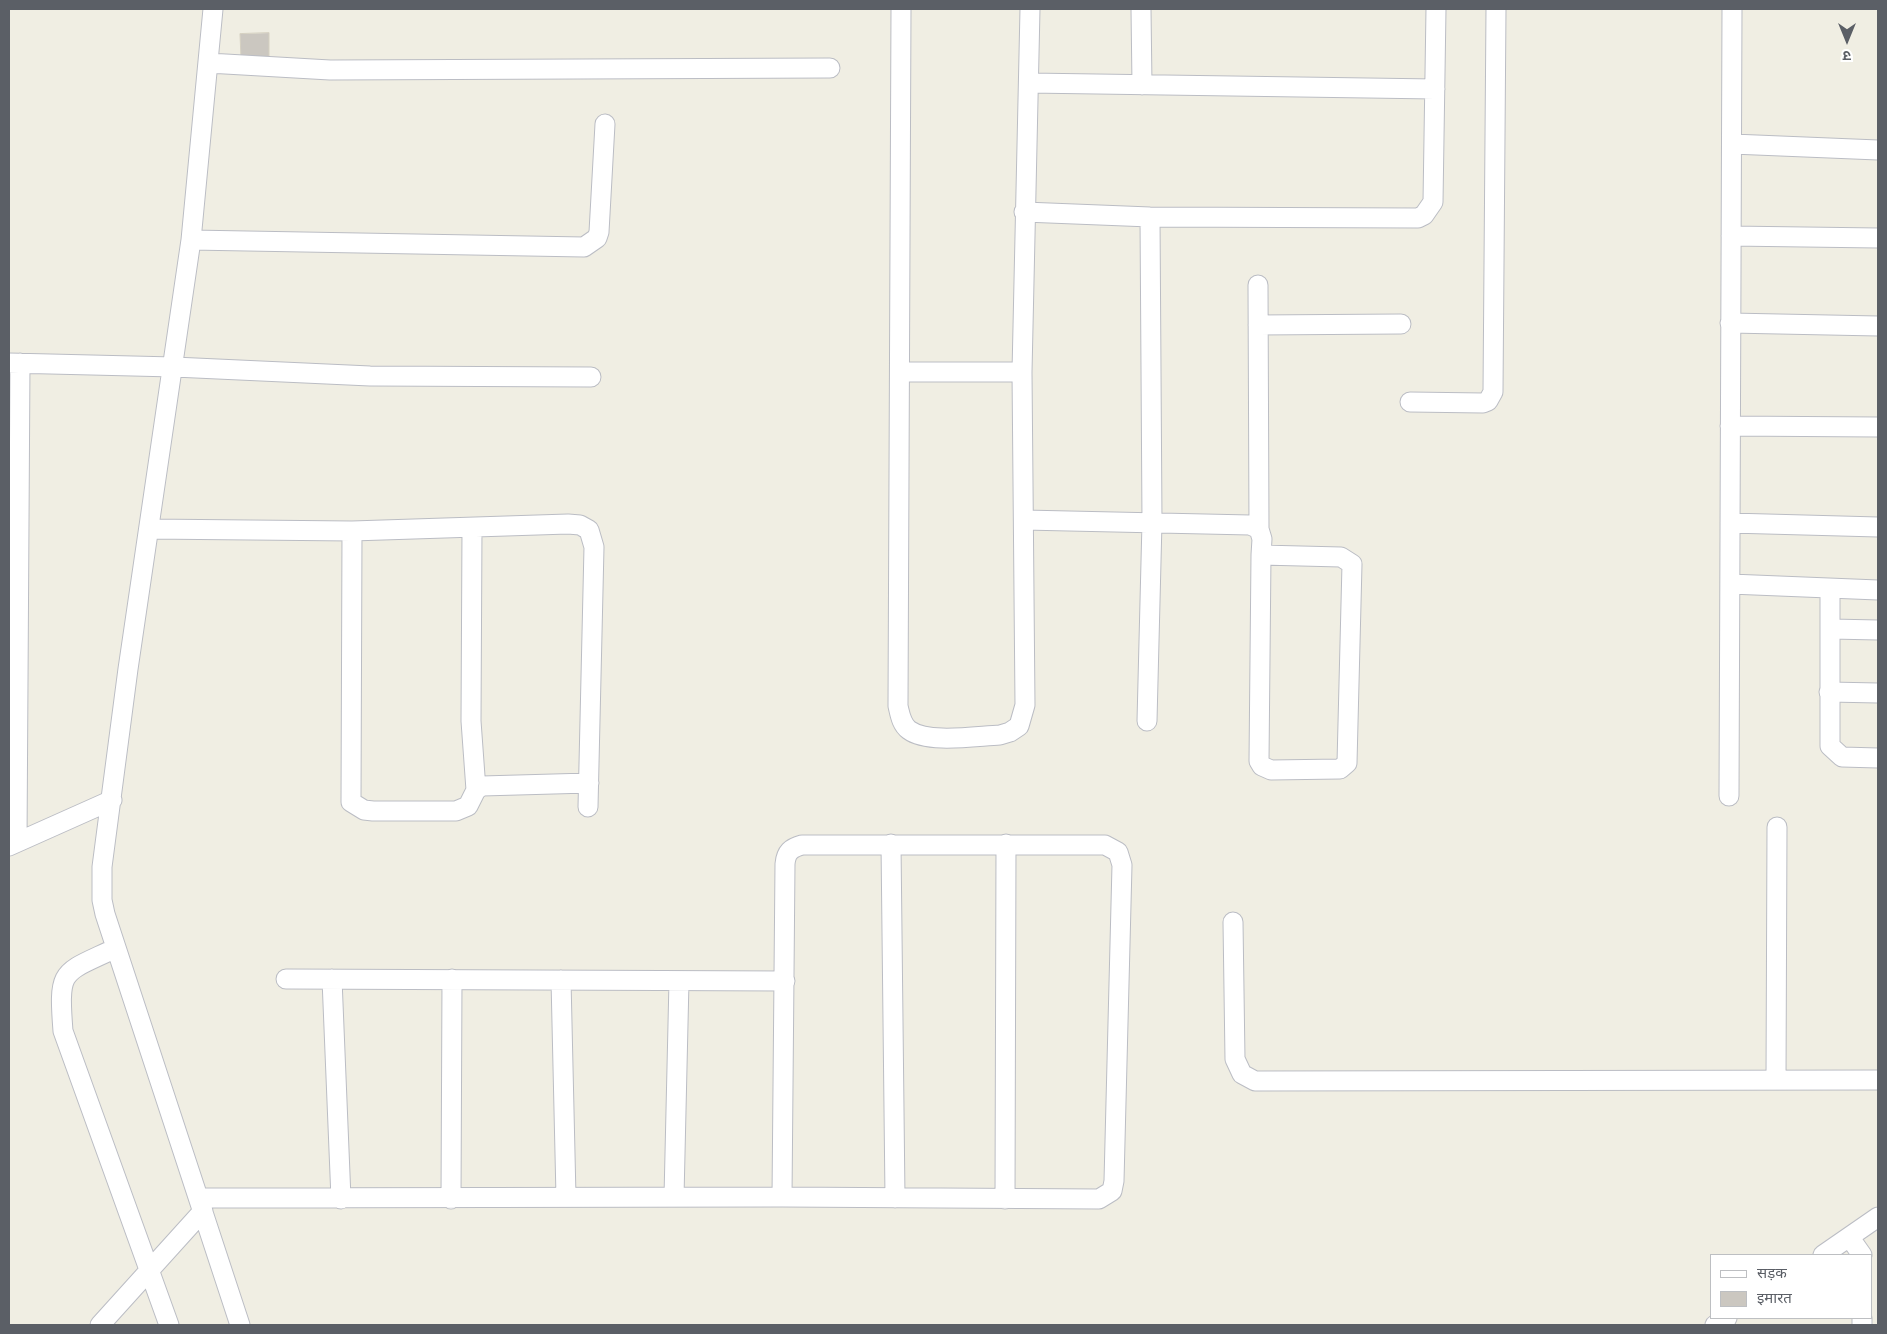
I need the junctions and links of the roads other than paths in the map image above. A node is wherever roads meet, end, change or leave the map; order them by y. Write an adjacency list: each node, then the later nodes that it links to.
1 (213, 9): 8 (street)
2 (901, 9): 28 (street)
3 (1030, 9): 10 (street)
4 (1141, 9): 11 (street)
5 (1436, 9): 12 (street)
6 (1496, 9): 31 (street)
7 (1732, 9): 14 (street)
8 (208, 63): 9 (street); 20 (street)
9 (830, 68)
10 (1029, 83): 11 (street); 16 (street)
11 (1142, 85): 12 (street)
12 (1435, 89): 17 (street)
13 (605, 124): 20 (street)
14 (1732, 144): 15 (street); 18 (street)
15 (1878, 150)
16 (1024, 212): 17 (street); 29 (street)
17 (1150, 217): 35 (street)
18 (1731, 236): 19 (street); 22 (street)
19 (1878, 238)
20 (191, 240): 27 (street)
21 (1258, 285): 24 (street)
22 (1730, 323): 25 (street); 32 (street)
23 (1401, 324): 24 (street)
24 (1258, 325): 40 (street)
25 (1878, 326)
26 (15, 363): 27 (street); 58 (street)
27 (174, 367): 30 (street); 39 (street)
28 (900, 372): 29 (street); 34 (street)
29 (1022, 372): 34 (street)
30 (591, 377)
31 (1410, 402)
32 (1730, 426): 33 (street); 36 (street)
33 (1878, 427)
34 (1024, 520): 35 (street)
35 (1152, 522): 40 (street); 50 (street)
36 (1730, 523): 37 (street); 43 (street)
37 (1878, 527)
38 (472, 528): 41 (street); 52 (street); 53 (street)
39 (149, 529): 41 (street); 55 (street)
40 (1259, 529): 42 (street)
41 (352, 531): 53 (street)
42 (1260, 555): 42 (street)
43 (1730, 584): 44 (street); 54 (street)
44 (1830, 589): 45 (street); 46 (street)
45 (1878, 590)
46 (1831, 629): 47 (street); 48 (street)
47 (1878, 630)
48 (1829, 692): 49 (street); 51 (street)
49 (1878, 693)
50 (1147, 720)
51 (1878, 758)
52 (589, 784): 53 (street); 56 (street)
53 (476, 790)
54 (1729, 796)
55 (112, 800): 58 (street); 62 (street)
56 (588, 807)
57 (1778, 827): 69 (street)
58 (13, 844)
59 (891, 844): 60 (street); 68 (street); 74 (street)
60 (1006, 844): 77 (street); 77 (street)
61 (1233, 922): 69 (street)
62 (116, 948): 78 (street); 83 (street)
63 (286, 979): 64 (street)
64 (332, 979): 65 (street); 75 (street)
65 (452, 980): 66 (street); 76 (street)
66 (561, 980): 67 (street); 71 (street)
67 (679, 981): 68 (street); 72 (street)
68 (785, 981): 73 (street)
69 (1776, 1080): 70 (street)
70 (1878, 1080)
71 (566, 1197): 72 (street); 76 (street)
72 (674, 1197): 73 (street)
73 (782, 1197): 74 (street)
74 (895, 1198): 77 (street)
75 (341, 1199): 76 (street); 78 (street)
76 (451, 1199)
77 (1005, 1199)
78 (201, 1205): 83 (street); 86 (street)
79 (1878, 1217): 80 (street)
80 (1850, 1238): 81 (street); 82 (street)
81 (1825, 1254)
82 (1861, 1254)
83 (150, 1271): 84 (street); 85 (street)
84 (100, 1325)
85 (169, 1325)
86 (240, 1325)

